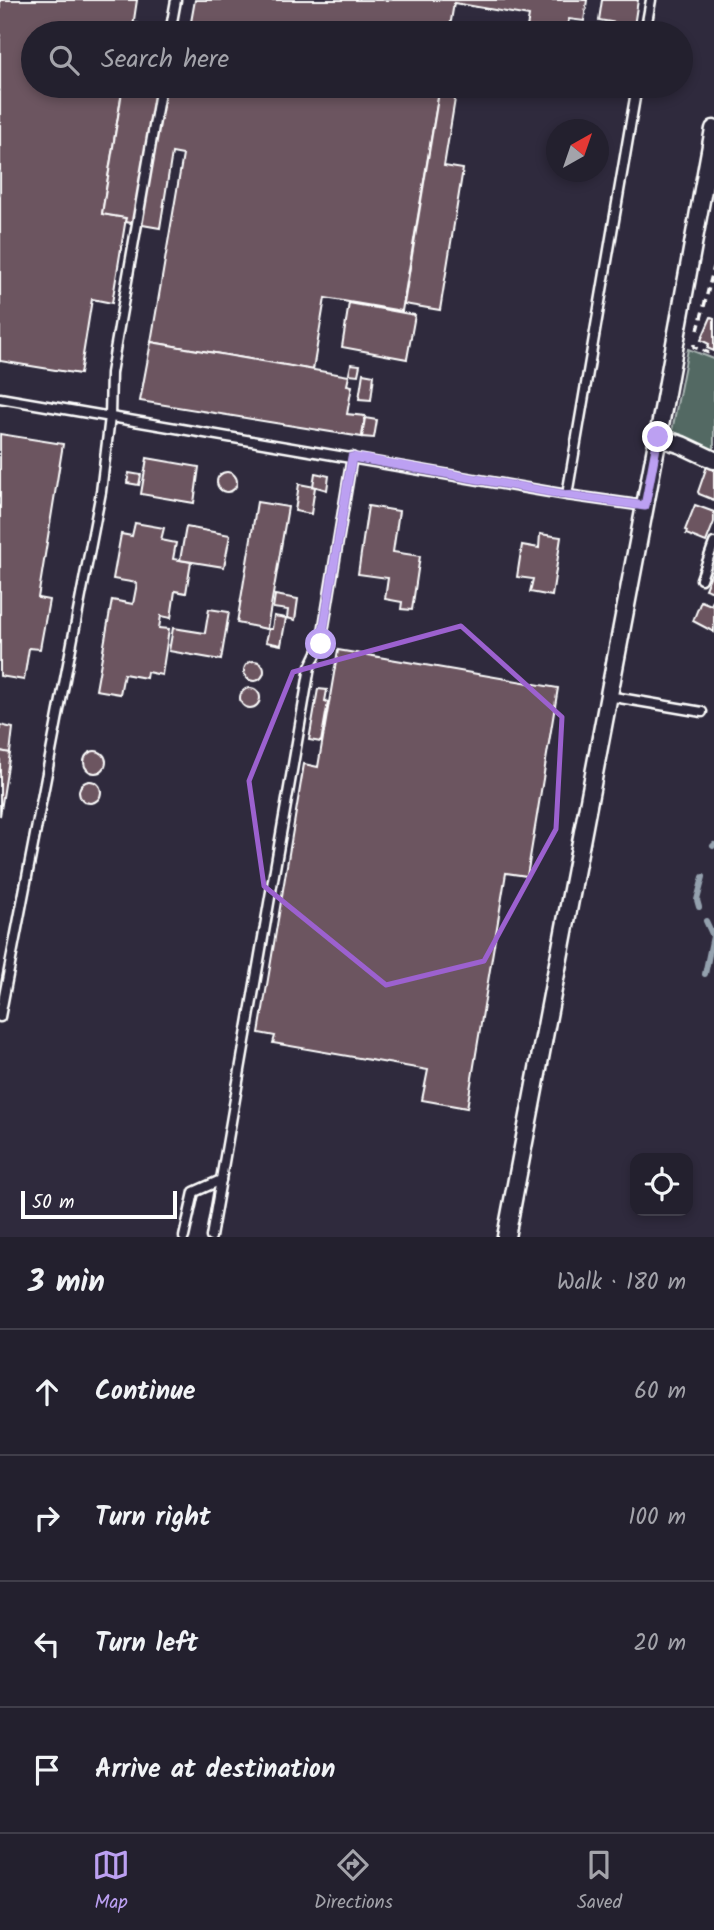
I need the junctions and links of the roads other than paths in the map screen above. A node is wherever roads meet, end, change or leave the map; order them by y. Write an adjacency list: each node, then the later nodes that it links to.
1 (176, 0): 3 (lane)
2 (651, 0): 4 (lane)
3 (172, 21)
4 (648, 21)
5 (159, 98): 10 (lane)
6 (635, 98): 14 (lane)
7 (714, 129): 8 (street)
8 (707, 209): 11 (street)
9 (0, 398): 10 (lane)
10 (110, 417): 12 (lane); 20 (lane)
11 (658, 437): 13 (street); 15 (street)
12 (352, 457): 14 (lane); 21 (lane)
13 (714, 460)
14 (567, 495): 15 (lane)
15 (645, 506): 18 (street)
16 (714, 543): 17 (lane)
17 (701, 579)
18 (608, 696): 19 (lane); 24 (street)
19 (702, 712)
20 (0, 1017)
21 (221, 1180): 22 (lane); 23 (lane)
22 (184, 1237)
23 (211, 1237)
24 (506, 1237)

